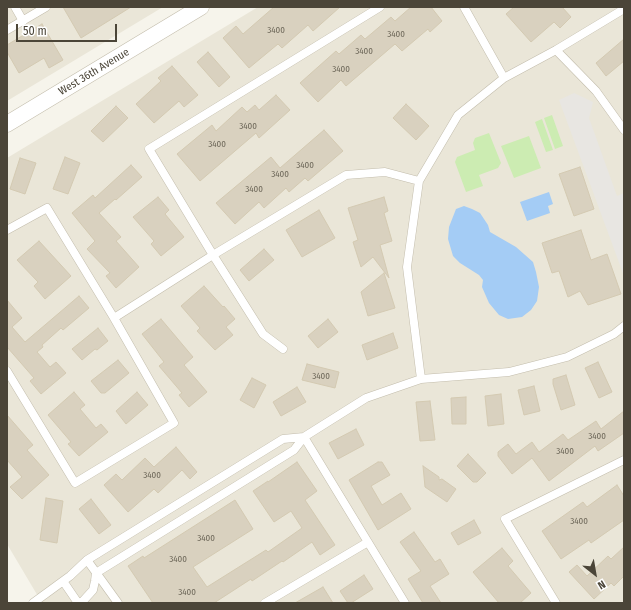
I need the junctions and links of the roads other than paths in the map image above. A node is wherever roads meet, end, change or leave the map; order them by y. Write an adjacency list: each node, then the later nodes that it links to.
1 (15, 7): 7 (lane)
2 (46, 7): 7 (lane)
3 (201, 7): 11 (street, West 36th Avenue)
4 (380, 7): 15 (lane)
5 (464, 7): 10 (lane)
6 (624, 9): 9 (lane)
7 (23, 21): 8 (lane)
8 (7, 30)
9 (556, 50): 10 (lane); 12 (lane)
10 (504, 78): 13 (lane)
11 (7, 124)
12 (624, 130)
13 (419, 181): 15 (lane); 20 (lane)
14 (7, 230): 16 (lane)
15 (213, 255): 16 (lane); 18 (lane)
16 (114, 318): 19 (lane)
17 (624, 326): 20 (lane)
18 (283, 349)
19 (7, 371)
20 (421, 379): 21 (lane)
21 (304, 437): 23 (lane); 24 (lane); 25 (lane)
22 (624, 460): 32 (lane)
23 (368, 542): 27 (lane); 31 (lane)
24 (87, 560): 25 (lane); 26 (lane)
25 (96, 573): 29 (lane); 30 (lane)
26 (63, 581): 28 (lane); 29 (lane)
27 (267, 602)
28 (33, 603)
29 (78, 603)
30 (118, 603)
31 (406, 603)
32 (556, 603)

